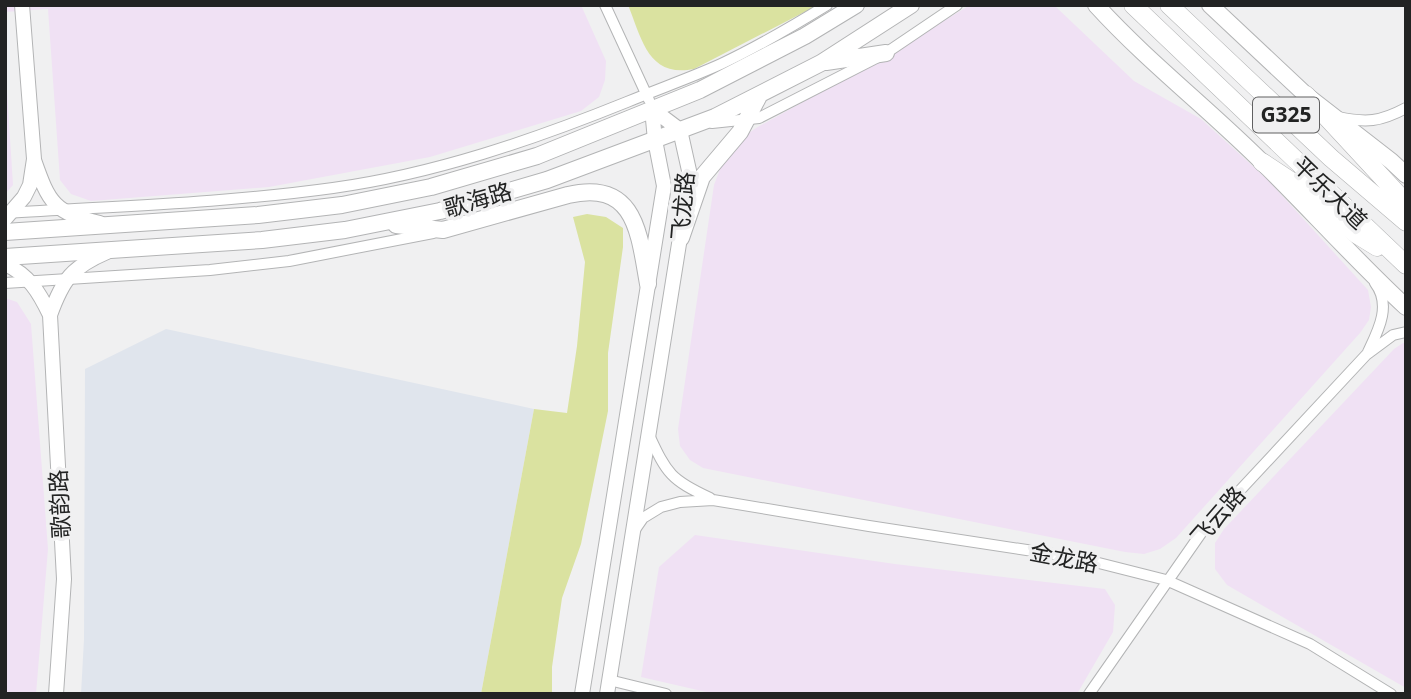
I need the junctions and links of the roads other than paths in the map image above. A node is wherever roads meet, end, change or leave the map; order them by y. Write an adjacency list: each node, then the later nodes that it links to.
1 (22, 5): 23 (street)
2 (605, 5): 17 (street)
3 (827, 5): 17 (street)
4 (856, 5): 17 (main road, 歌海路)
5 (911, 5): 14 (main road, 歌海路)
6 (957, 5): 13 (street)
7 (1087, 5): 12 (main road)
8 (1096, 5): 12 (main road)
9 (1133, 5): 38 (highway, 平乐大道)
10 (1168, 5): 29 (highway, 平乐大道 / G325)
11 (1210, 5): 16 (main road)
12 (1117, 28): 24 (main road)
13 (886, 53): 14 (main road); 20 (street)
14 (821, 63): 15 (main road, 歌海路)
15 (760, 94): 20 (main road); 21 (main road, 歌海路)
16 (1306, 94): 19 (main road); 26 (highway)
17 (649, 102): 21 (street); 22 (street, 飞龙路); 27 (street); 31 (main road, 歌海路)
18 (1406, 108): 19 (street)
19 (1333, 115): 25 (main road)
20 (746, 120): 21 (street); 34 (main road)
21 (688, 127): 22 (main road, 歌海路); 34 (street, 飞龙路)
22 (655, 139): 30 (main road, 歌海路); 43 (street, 飞龙路)
23 (34, 159): 27 (street); 28 (street)
24 (1262, 162): 38 (highway); 39 (main road)
25 (1406, 175)
26 (1406, 203)
27 (60, 210): 28 (street); 31 (street)
28 (7, 215)
29 (1406, 222)
30 (380, 223): 32 (main road); 35 (main road, 歌海路)
31 (109, 225): 33 (main road, 歌海路)
32 (443, 230): 40 (street); 43 (main road)
33 (5, 232)
34 (681, 238): 48 (street, 飞龙路)
35 (110, 250): 36 (main road, 歌海路); 40 (street)
36 (5, 257)
37 (5, 264): 41 (street)
38 (1406, 265)
39 (1365, 269): 44 (main road); 47 (street, 飞云路)
40 (65, 280): 41 (street); 45 (street)
41 (32, 282): 42 (street); 45 (street)
42 (5, 283)
43 (648, 284): 54 (street, 飞龙路)
44 (1406, 307)
45 (50, 315): 53 (street, 歌韵路)
46 (1406, 332): 47 (street, 飞云路)
47 (1366, 355): 51 (street, 飞云路)
48 (649, 435): 49 (street, 金龙路); 50 (street, 飞龙路)
49 (713, 500): 50 (street, 金龙路); 51 (street, 金龙路)
50 (633, 532): 52 (street, 飞龙路)
51 (1166, 580): 56 (street, 飞云路); 57 (street, 金龙路)
52 (608, 687): 55 (street)
53 (56, 694)
54 (582, 694)
55 (666, 694)
56 (1089, 694)
57 (1391, 694)

